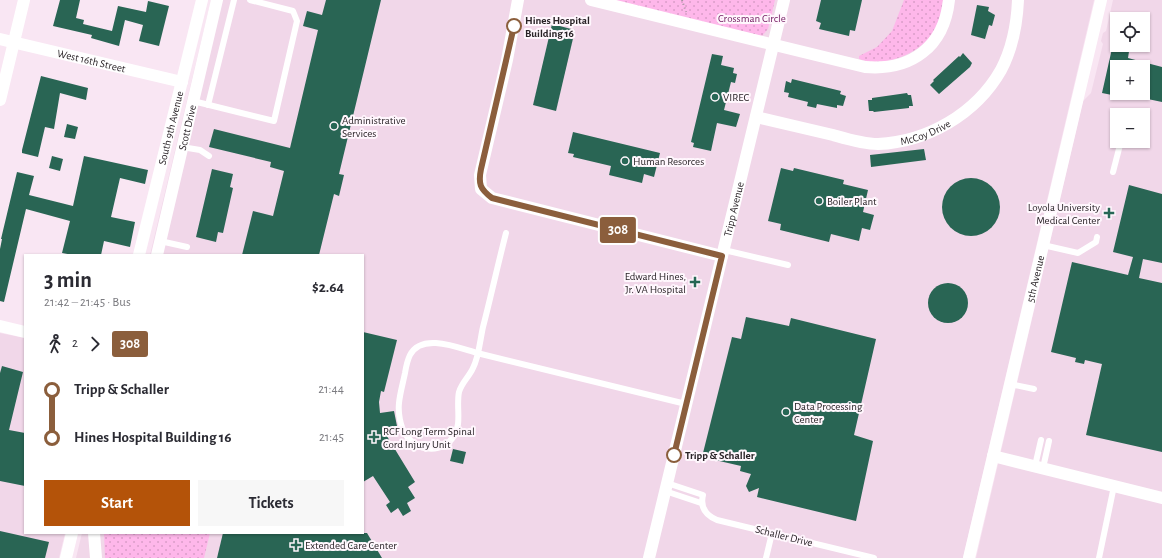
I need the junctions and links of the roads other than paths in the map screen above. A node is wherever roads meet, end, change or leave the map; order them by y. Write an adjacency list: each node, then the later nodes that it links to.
1 (24, 0): 13 (street)
2 (202, 0): 15 (street, South 9th Avenue)
3 (217, 0): 17 (street, Scott Drive)
4 (234, 0): 18 (lane)
5 (250, 0): 18 (lane)
6 (518, 0): 29 (street)
7 (592, 0): 14 (street)
8 (784, 0): 14 (street, Tripp Avenue)
9 (949, 0): 14 (street)
10 (1018, 0): 19 (street, McCoy Drive)
11 (1101, 0): 27 (street, 5th Avenue)
12 (0, 38): 13 (street, West 16th Street)
13 (14, 42): 15 (street, West 16th Street); 16 (street)
14 (773, 45): 19 (street, Tripp Avenue)
15 (182, 82): 30 (street, South 9th Avenue)
16 (0, 100)
17 (193, 101): 18 (lane); 20 (street, Scott Drive)
18 (208, 105)
19 (756, 117): 29 (street, Tripp Avenue)
20 (182, 147): 22 (lane); 26 (street, Scott Drive)
21 (1118, 148): 23 (lane)
22 (209, 156)
23 (1113, 172)
24 (506, 233): 35 (lane)
25 (1097, 237): 27 (lane)
26 (160, 241): 28 (lane); 31 (street, Scott Drive)
27 (1043, 245): 36 (street, 5th Avenue)
28 (186, 247)
29 (723, 253): 32 (lane); 38 (street, Tripp Avenue)
30 (140, 254)
31 (157, 254)
32 (788, 265)
33 (0, 326): 34 (street)
34 (24, 332)
35 (477, 353): 35 (lane); 38 (lane)
36 (1010, 384): 37 (lane); 41 (street, 5th Avenue)
37 (1034, 389)
38 (686, 404): 44 (street, Tripp Avenue)
39 (1041, 440): 42 (lane)
40 (1049, 442): 42 (lane)
41 (993, 456): 42 (street); 56 (street, 5th Avenue)
42 (1039, 467): 43 (street)
43 (1114, 486): 45 (street); 57 (lane)
44 (666, 487): 46 (lane); 46 (lane); 53 (street, Tripp Avenue)
45 (1162, 498)
46 (701, 503): 47 (lane, Schaller Drive)
47 (772, 533): 50 (lane, Schaller Drive); 54 (lane)
48 (72, 534): 51 (street)
49 (94, 534): 52 (street)
50 (848, 555): 55 (lane, Schaller Drive)
51 (66, 558)
52 (96, 558)
53 (649, 558)
54 (766, 558)
55 (874, 558)
56 (969, 558)
57 (1098, 558)

